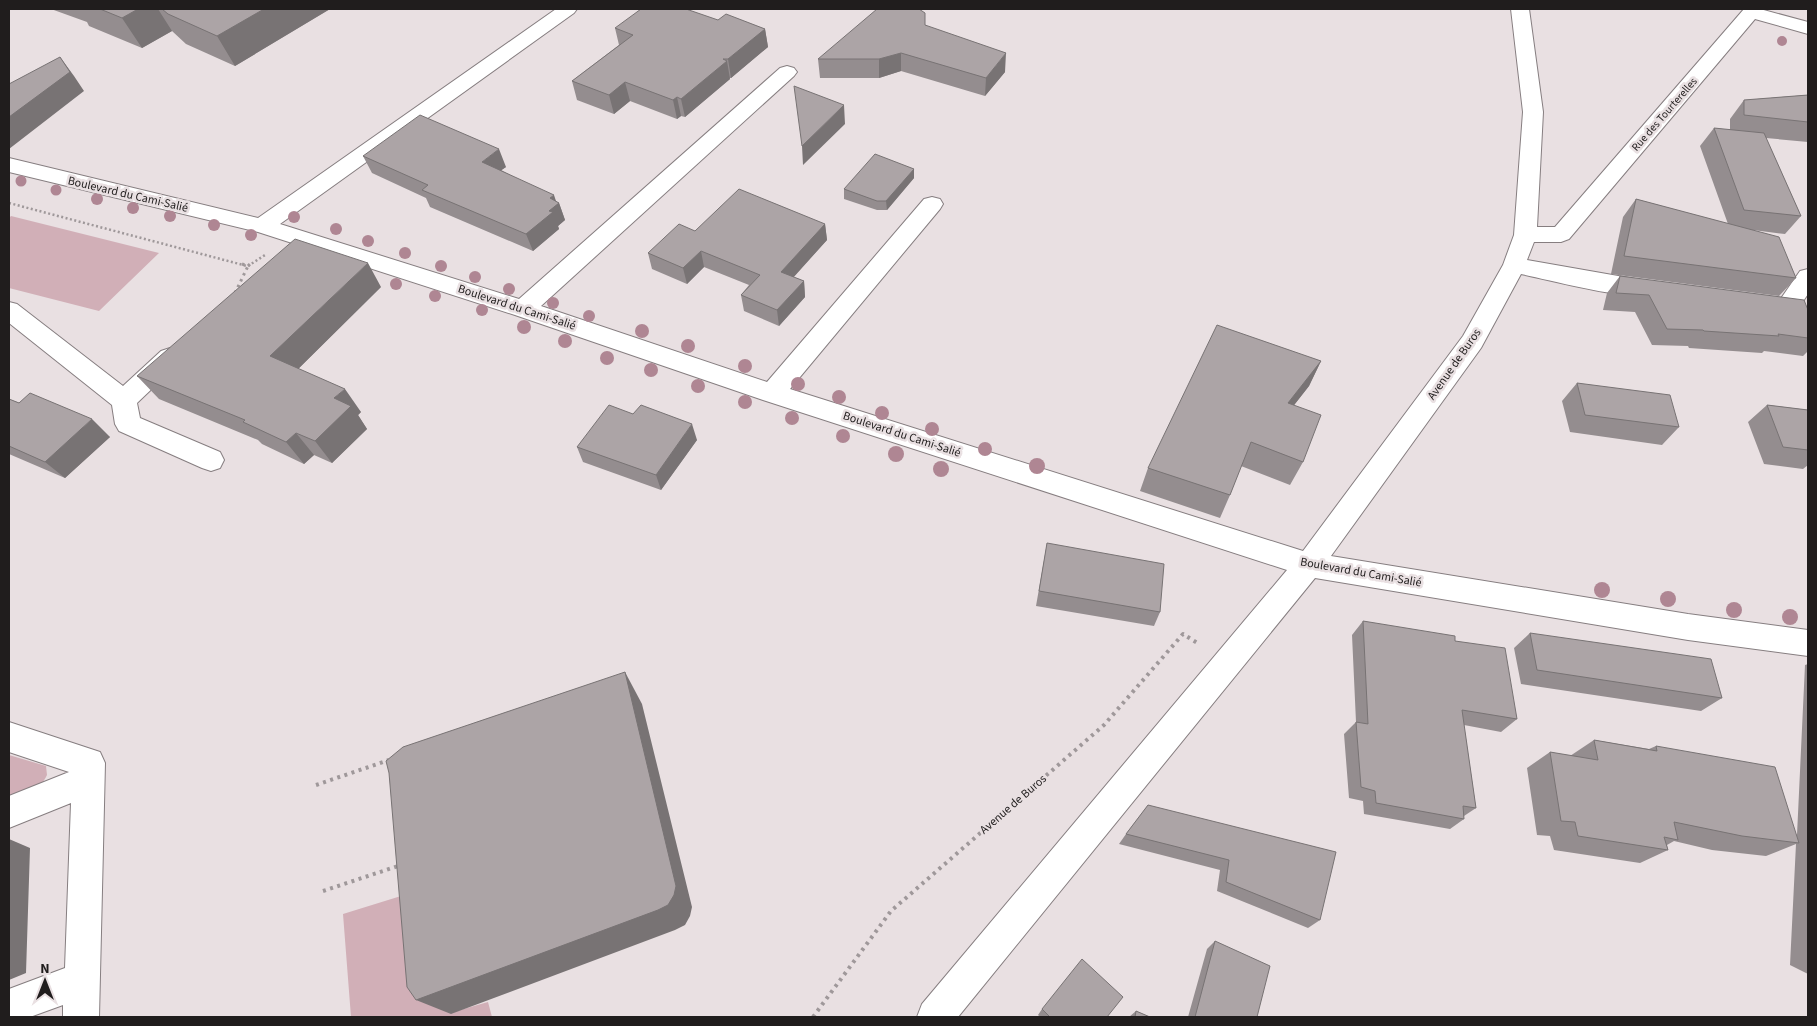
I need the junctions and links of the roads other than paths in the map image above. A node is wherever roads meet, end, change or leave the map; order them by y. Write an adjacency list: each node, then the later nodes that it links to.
1 (568, 9): 7 (street)
2 (1520, 9): 8 (street, Avenue de Buros)
3 (1808, 28): 8 (street, Rue des Tourterelles)
4 (787, 72): 13 (street)
5 (9, 165): 7 (street, Boulevard du Cami-Salié)
6 (932, 204): 16 (street)
7 (262, 226): 13 (street, Boulevard du Cami-Salié)
8 (1525, 235): 9 (street, Avenue de Buros)
9 (1514, 265): 11 (street); 19 (street, Avenue de Buros)
10 (1808, 279): 12 (street)
11 (1669, 292)
12 (1787, 307)
13 (523, 309): 16 (street, Boulevard du Cami-Salié)
14 (9, 310): 17 (street)
15 (189, 340): 17 (street)
16 (772, 393): 19 (street, Boulevard du Cami-Salié)
17 (124, 400): 18 (street)
18 (211, 460)
19 (1308, 565): 20 (street, Boulevard du Cami-Salié); 27 (street, Avenue de Buros)
20 (1808, 643)
21 (9, 737): 22 (street)
22 (89, 780): 23 (street); 24 (street)
23 (9, 812)
24 (82, 980): 25 (street); 26 (street)
25 (9, 1007)
26 (81, 1017)
27 (935, 1017)

